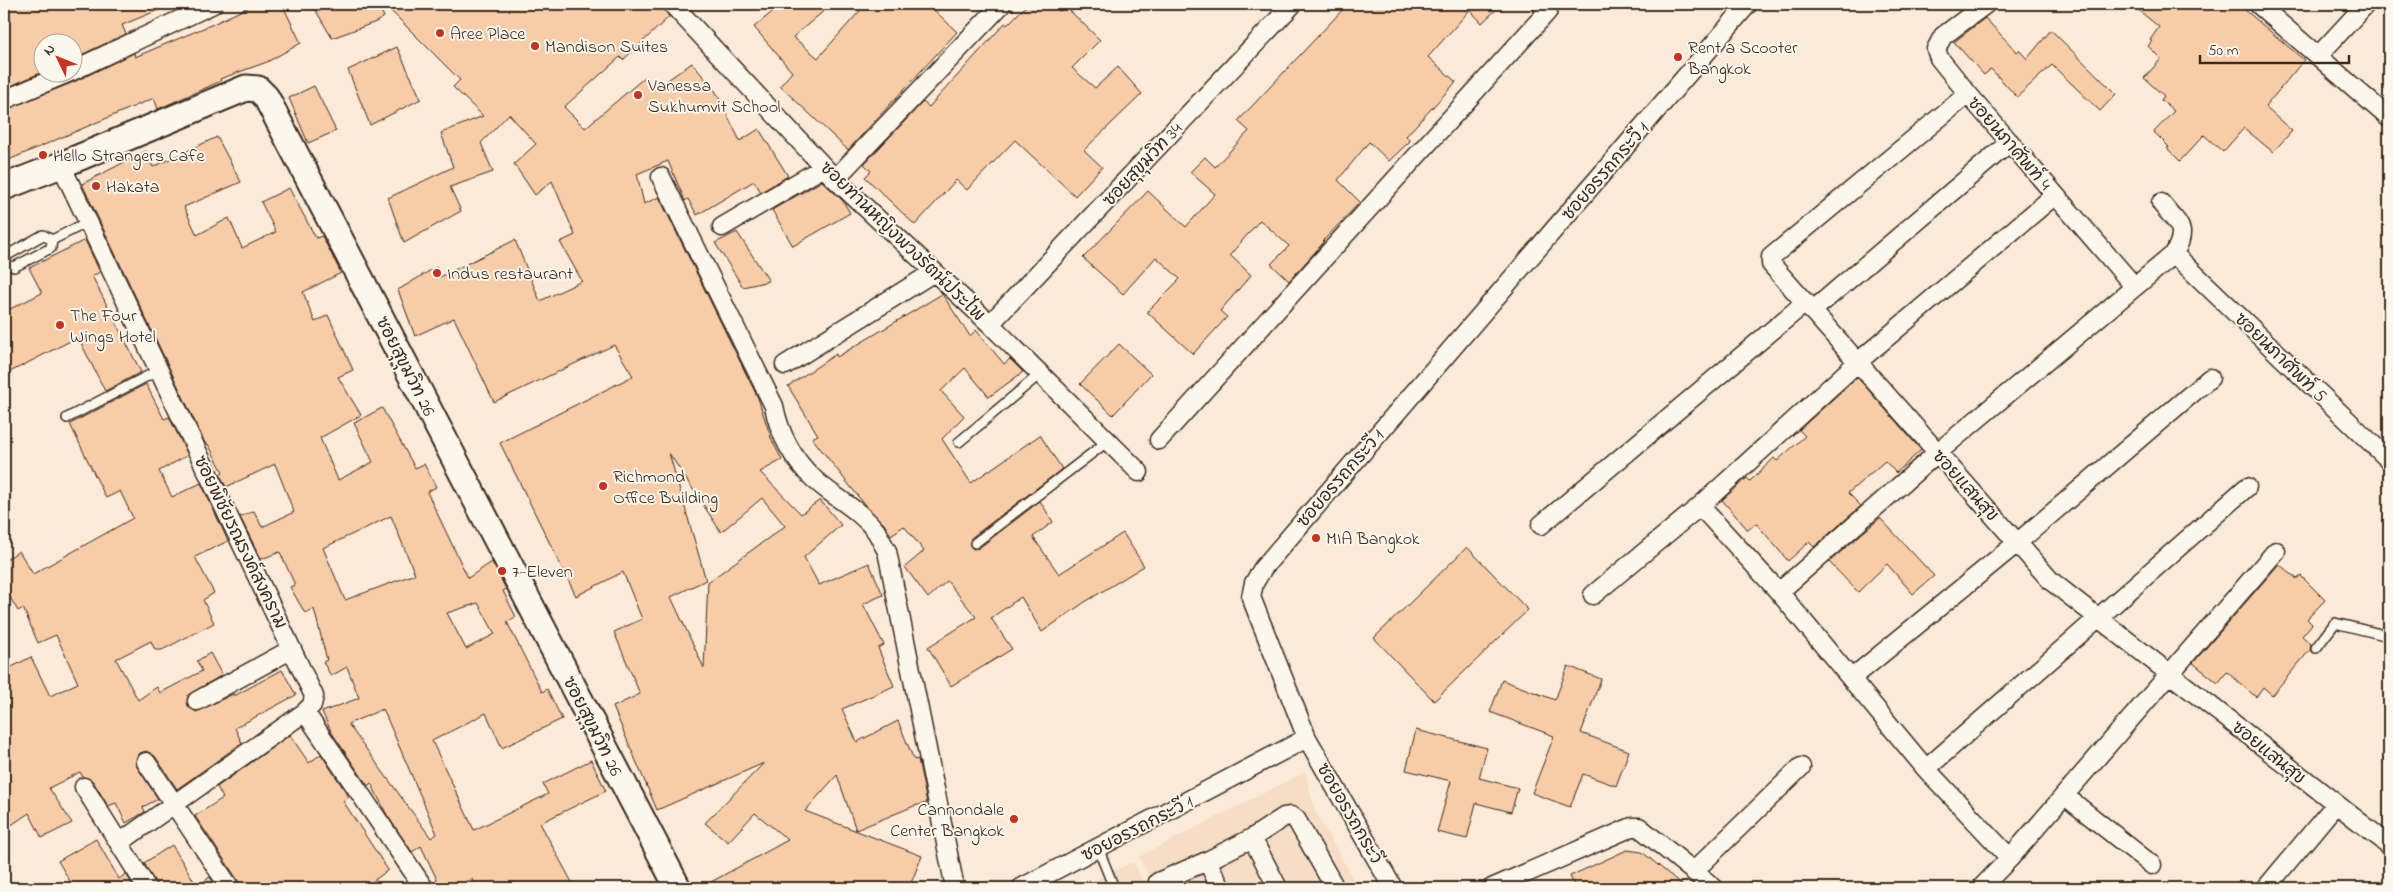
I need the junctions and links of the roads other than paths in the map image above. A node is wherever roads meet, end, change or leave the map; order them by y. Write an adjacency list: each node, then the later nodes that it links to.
1 (213, 4): 11 (street)
2 (672, 4): 18 (street, ซอยท่านหญิงพวงรัตน์ประไพ)
3 (1002, 4): 18 (street)
4 (1293, 4): 31 (street, ซอยสุขุมวิท 34)
5 (1748, 4): 60 (street, ซอยอรรถกระวี 1)
6 (1986, 4): 13 (street, ซอยนภาศัพท์ 4)
7 (2258, 4): 10 (street)
8 (2366, 4): 10 (street)
9 (1548, 6): 38 (street)
10 (2319, 55): 15 (street)
11 (82, 67)
12 (47, 82): 14 (street)
13 (1968, 94): 16 (street, ซอยนภาศัพท์ 4); 30 (street, ซอยแสนสุข)
14 (4, 100)
15 (2389, 118)
16 (2010, 142): 21 (street, ซอยนภาศัพท์ 4); 30 (street)
17 (61, 166): 20 (street, ซอยสุขุมวิท 26); 23 (street, ซอยพิชัยรณรงค์สงคราม); 80 (street, ซอยสุขุมวิท 26)
18 (830, 173): 24 (street); 28 (street, ซอยท่านหญิงพวงรัตน์ประไพ)
19 (661, 177): 81 (street)
20 (4, 187)
21 (2055, 195): 29 (street, ซอยนภาศัพท์ 4); 32 (street)
22 (2160, 203): 26 (street)
23 (88, 222): 25 (lane); 34 (street, ซอยพิชัยรณรงค์สงคราม)
24 (722, 228)
25 (52, 240): 27 (lane); 27 (lane)
26 (2174, 254): 29 (street); 42 (street, ซอยนภาศัพท์ 5)
27 (6, 256)
28 (934, 272): 31 (street, ซอยท่านหญิงพวงรัตน์ประไพ); 33 (street)
29 (2134, 286): 41 (street)
30 (1809, 307): 32 (street, ซอยแสนสุข); 46 (street)
31 (990, 324): 35 (street, ซอยท่านหญิงพวงรัตน์ประไพ)
32 (1859, 361): 41 (street, ซอยแสนสุข); 45 (street)
33 (785, 365)
34 (159, 370): 37 (lane); 55 (street, ซอยพิชัยรณรงค์สงคราม)
35 (1040, 374): 39 (street, ซอยท่านหญิงพวงรัตน์ประไพ); 40 (lane)
36 (2210, 378): 48 (street)
37 (67, 418)
38 (1159, 440)
39 (1108, 441): 43 (street, ซอยท่านหญิงพวงรัตน์ประไพ); 47 (lane)
40 (959, 442)
41 (1937, 453): 48 (street, ซอยแสนสุข); 50 (street)
42 (2389, 460)
43 (1139, 472)
44 (2247, 487): 52 (street)
45 (1700, 506): 50 (street); 51 (street)
46 (1541, 525)
47 (975, 543)
48 (2017, 543): 52 (street, ซอยแสนสุข); 57 (street)
49 (2276, 552): 56 (street)
50 (1779, 592): 57 (street)
51 (1593, 595)
52 (2098, 617): 56 (street, ซอยแสนสุข); 63 (street)
53 (2389, 636): 54 (lane)
54 (2316, 648)
55 (292, 649): 58 (street); 59 (street, ซอยพิชัยรณรงค์สงคราม)
56 (2170, 672): 65 (street); 67 (street, ซอยแสนสุข)
57 (1852, 678): 63 (street)
58 (197, 701)
59 (305, 712): 66 (street); 79 (street)
60 (1307, 738): 71 (street, ซอยอรรถกระวี 1); 87 (street, ซอยอรรถกระวี)
61 (146, 762): 66 (street)
62 (1800, 766): 75 (street)
63 (1926, 769): 72 (street)
64 (84, 786): 69 (street)
65 (2065, 796): 72 (street); 74 (street)
66 (175, 805): 69 (street); 78 (street)
67 (2335, 805): 70 (street, ซอยแสนสุข); 91 (street)
68 (1252, 838): 73 (street); 85 (street); 86 (street)
69 (119, 843): 77 (street)
70 (2389, 845)
71 (1098, 848): 82 (street, ซอยอรรถกระวี 1); 83 (lane)
72 (2010, 858): 90 (street)
73 (1207, 861): 76 (street); 84 (street)
74 (2152, 865)
75 (1694, 871): 88 (street); 89 (street)
76 (1158, 882)
77 (147, 888)
78 (230, 888)
79 (424, 888)
80 (678, 888)
81 (955, 888)
82 (1021, 888)
83 (1114, 888)
84 (1221, 888)
85 (1278, 888)
86 (1335, 888)
87 (1393, 888)
88 (1492, 888)
89 (1714, 888)
90 (1981, 888)
91 (2266, 888)

